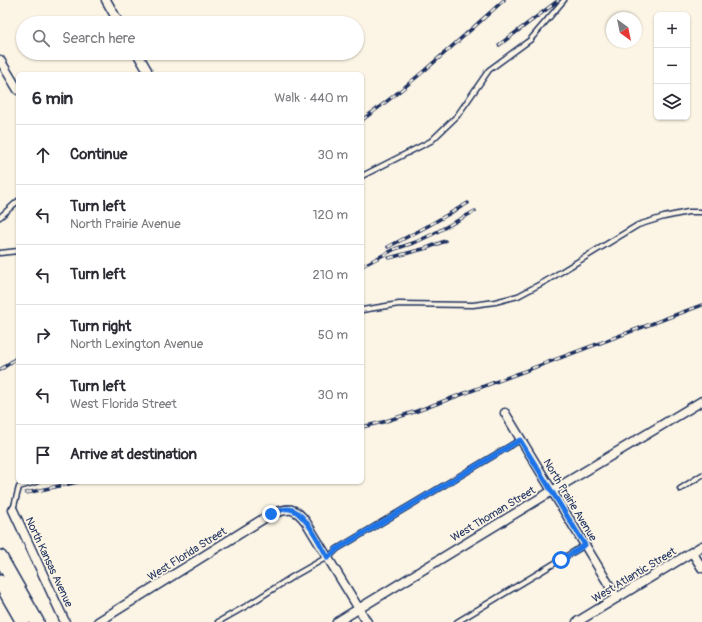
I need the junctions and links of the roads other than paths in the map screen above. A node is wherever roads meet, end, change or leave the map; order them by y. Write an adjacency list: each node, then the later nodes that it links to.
1 (106, 0): 3 (street)
2 (564, 0): 8 (lane)
3 (115, 16)
4 (0, 60): 7 (street)
5 (141, 60): 6 (street)
6 (148, 72)
7 (16, 87)
8 (364, 175)
9 (16, 203): 11 (lane)
10 (702, 212): 14 (lane)
11 (0, 217)
12 (16, 251): 13 (lane)
13 (0, 253)
14 (364, 310)
15 (702, 401): 21 (street, West Thoman Street)
16 (505, 413): 17 (street, North Prairie Avenue)
17 (520, 440): 21 (street, North Prairie Avenue); 27 (lane)
18 (702, 475): 20 (lane)
19 (30, 484): 22 (lane)
20 (680, 489)
21 (552, 491): 23 (street, North Prairie Avenue); 31 (street, West Thoman Street)
22 (14, 510): 34 (street, North Kansas Avenue)
23 (585, 545): 30 (street, North Prairie Avenue); 39 (lane)
24 (702, 546): 25 (street, West Atlantic Street)
25 (692, 552): 28 (street); 30 (street, West Atlantic Street)
26 (0, 557): 33 (main road)
27 (328, 558): 31 (street); 35 (street, West Florida Street); 36 (lane)
28 (702, 568)
29 (0, 582): 32 (main road)
30 (617, 598): 40 (street, West Atlantic Street)
31 (359, 608): 37 (street, West Thoman Street); 38 (street)
32 (23, 622)
33 (37, 622)
34 (65, 622)
35 (98, 622)
36 (218, 622)
37 (337, 622)
38 (367, 622)
39 (457, 622)
40 (577, 622)

